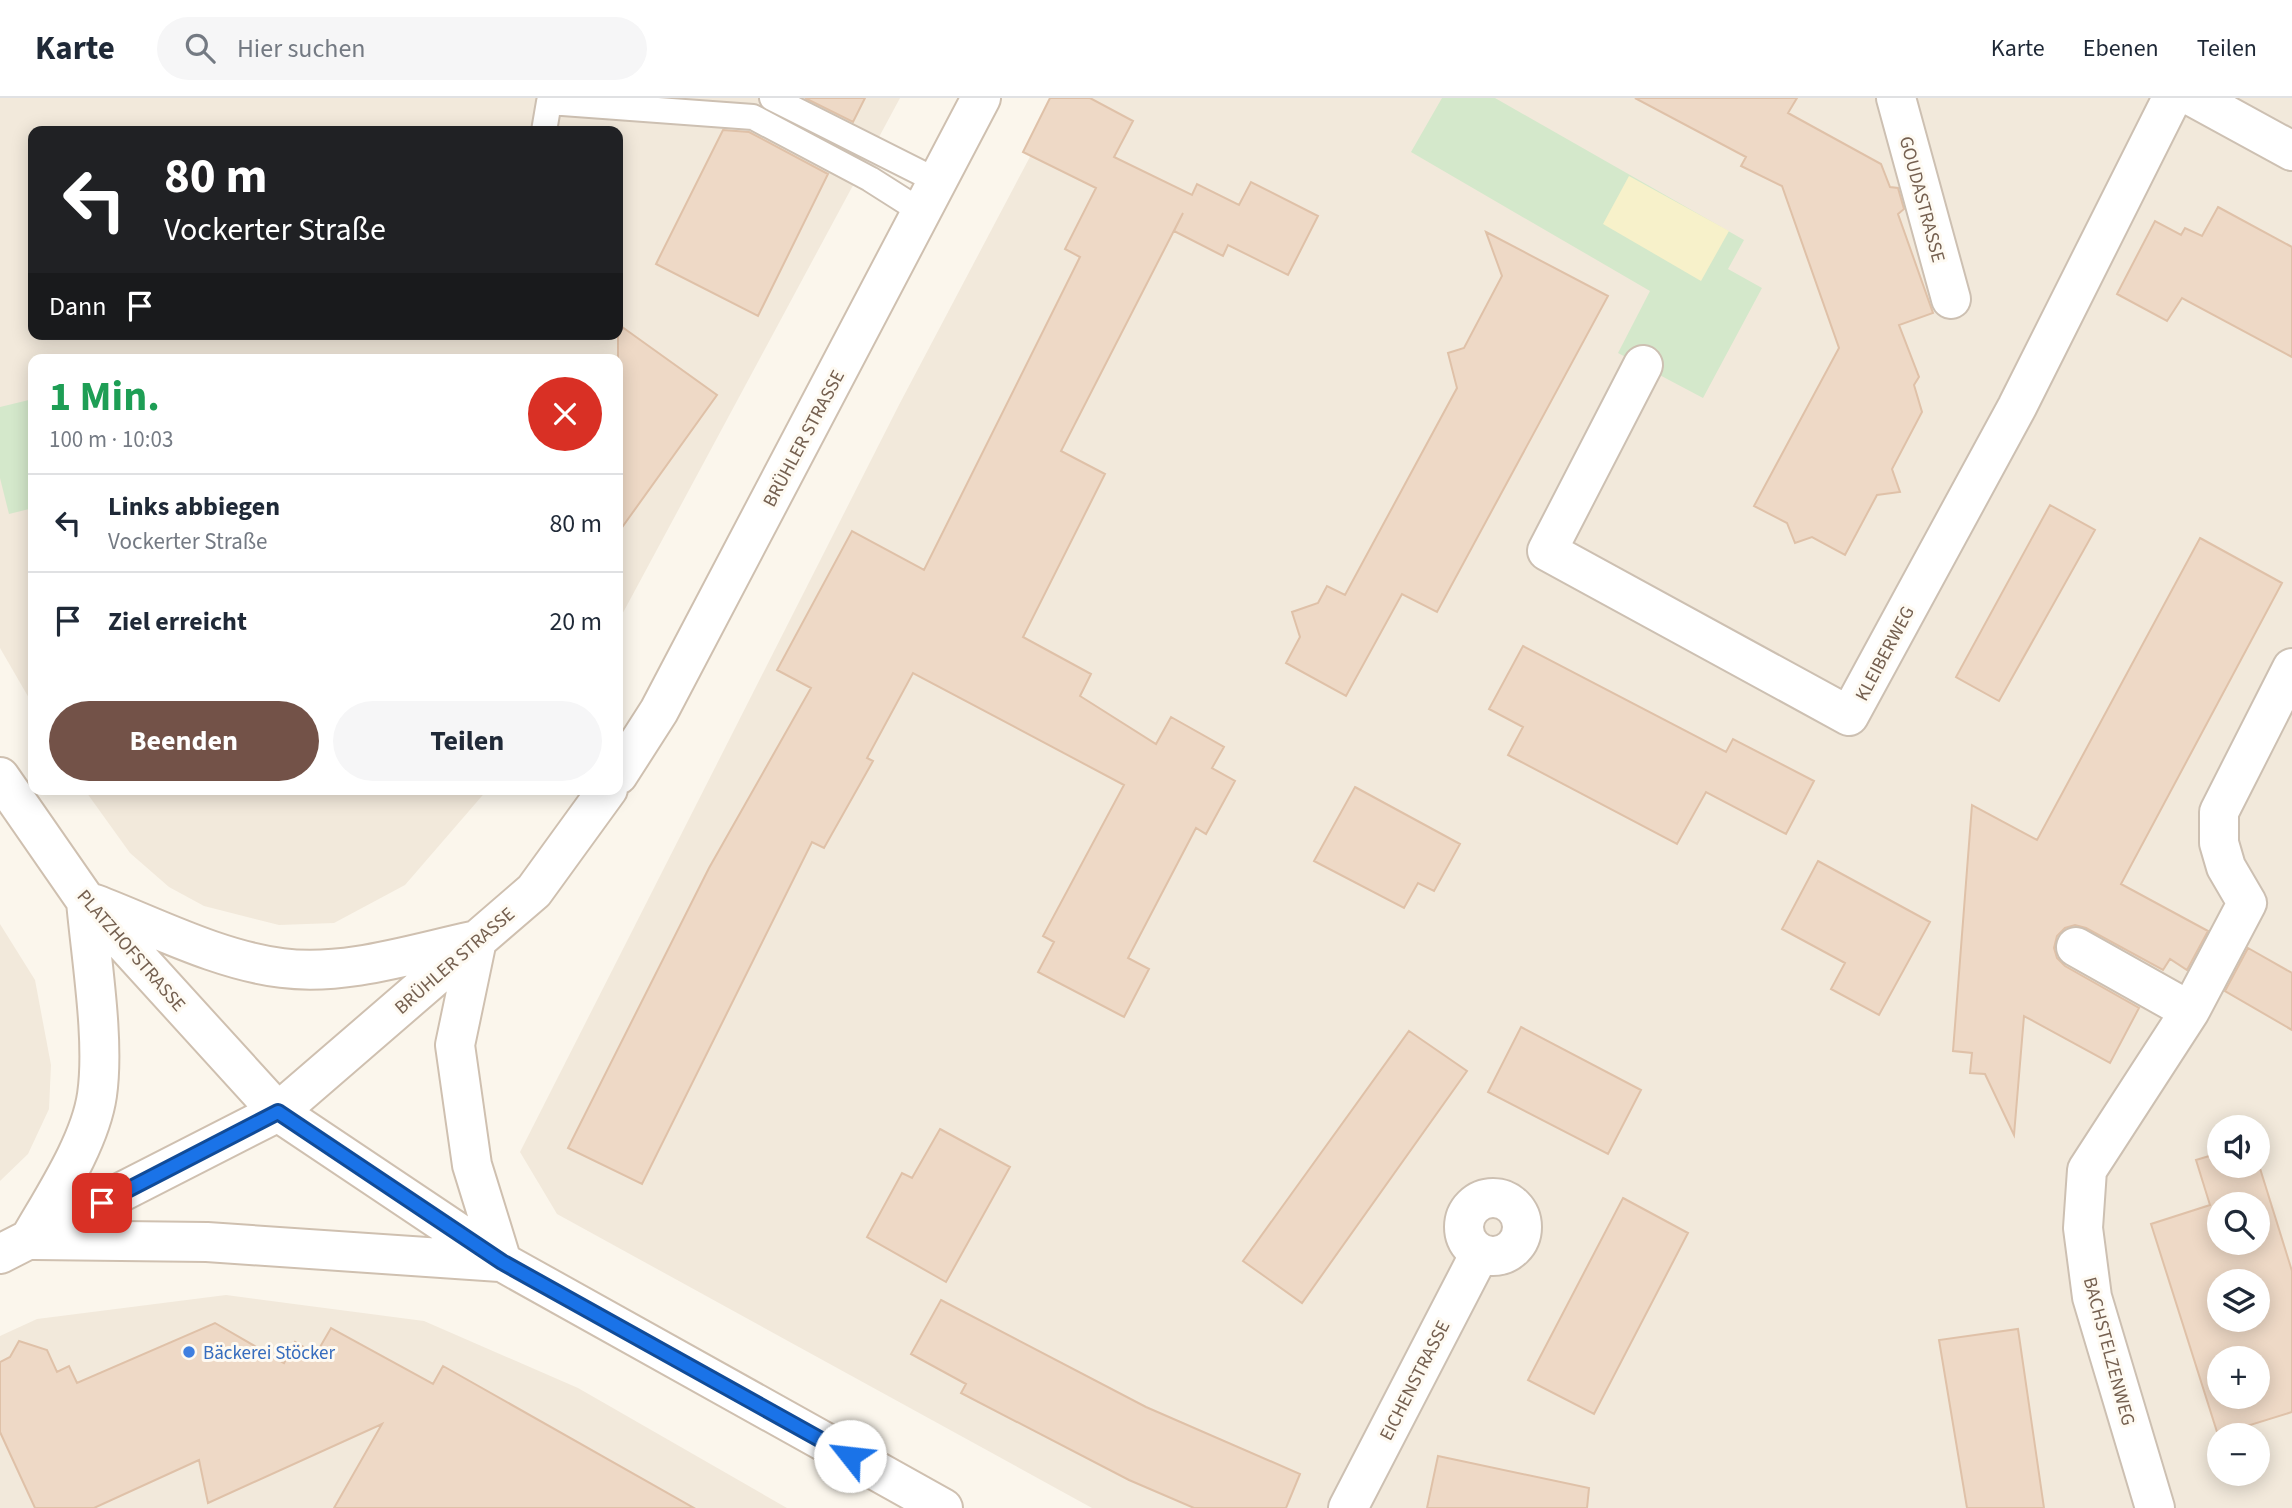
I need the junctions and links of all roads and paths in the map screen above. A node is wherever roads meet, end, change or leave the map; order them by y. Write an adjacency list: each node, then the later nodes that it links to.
1 (772, 98): 8 (lane)
2 (981, 98): 8 (main road, BRÜHLER STRASSE)
3 (1896, 98): 9 (main road, GOUDASTRASSE)
4 (2172, 98): 10 (main road, KLEIBERWEG)
5 (2194, 98): 7 (main road)
6 (545, 126): 8 (lane)
7 (2292, 151)
8 (929, 197): 12 (main road, BRÜHLER STRASSE)
9 (1951, 299)
10 (1643, 365)
11 (2292, 668): 18 (main road, BACHSTELZENWEG)
12 (623, 767)
13 (0, 777): 15 (main road, PLATZHOFSTRASSE)
14 (604, 795): 16 (main road, BRÜHLER STRASSE)
15 (86, 901): 16 (main road); 19 (main road, PLATZHOFSTRASSE); 20 (main road)
16 (477, 940): 19 (main road, BRÜHLER STRASSE); 22 (main road)
17 (2077, 947): 18 (main road)
18 (2190, 1011): 25 (main road, BACHSTELZENWEG)
19 (278, 1112): 20 (main road, BRÜHLER STRASSE); 22 (main road)
20 (14, 1247): 22 (main road)
21 (1480, 1253): 24 (main road, EICHENSTRASSE)
22 (502, 1262): 23 (main road)
23 (943, 1508)
24 (1348, 1508)
25 (2155, 1508)

